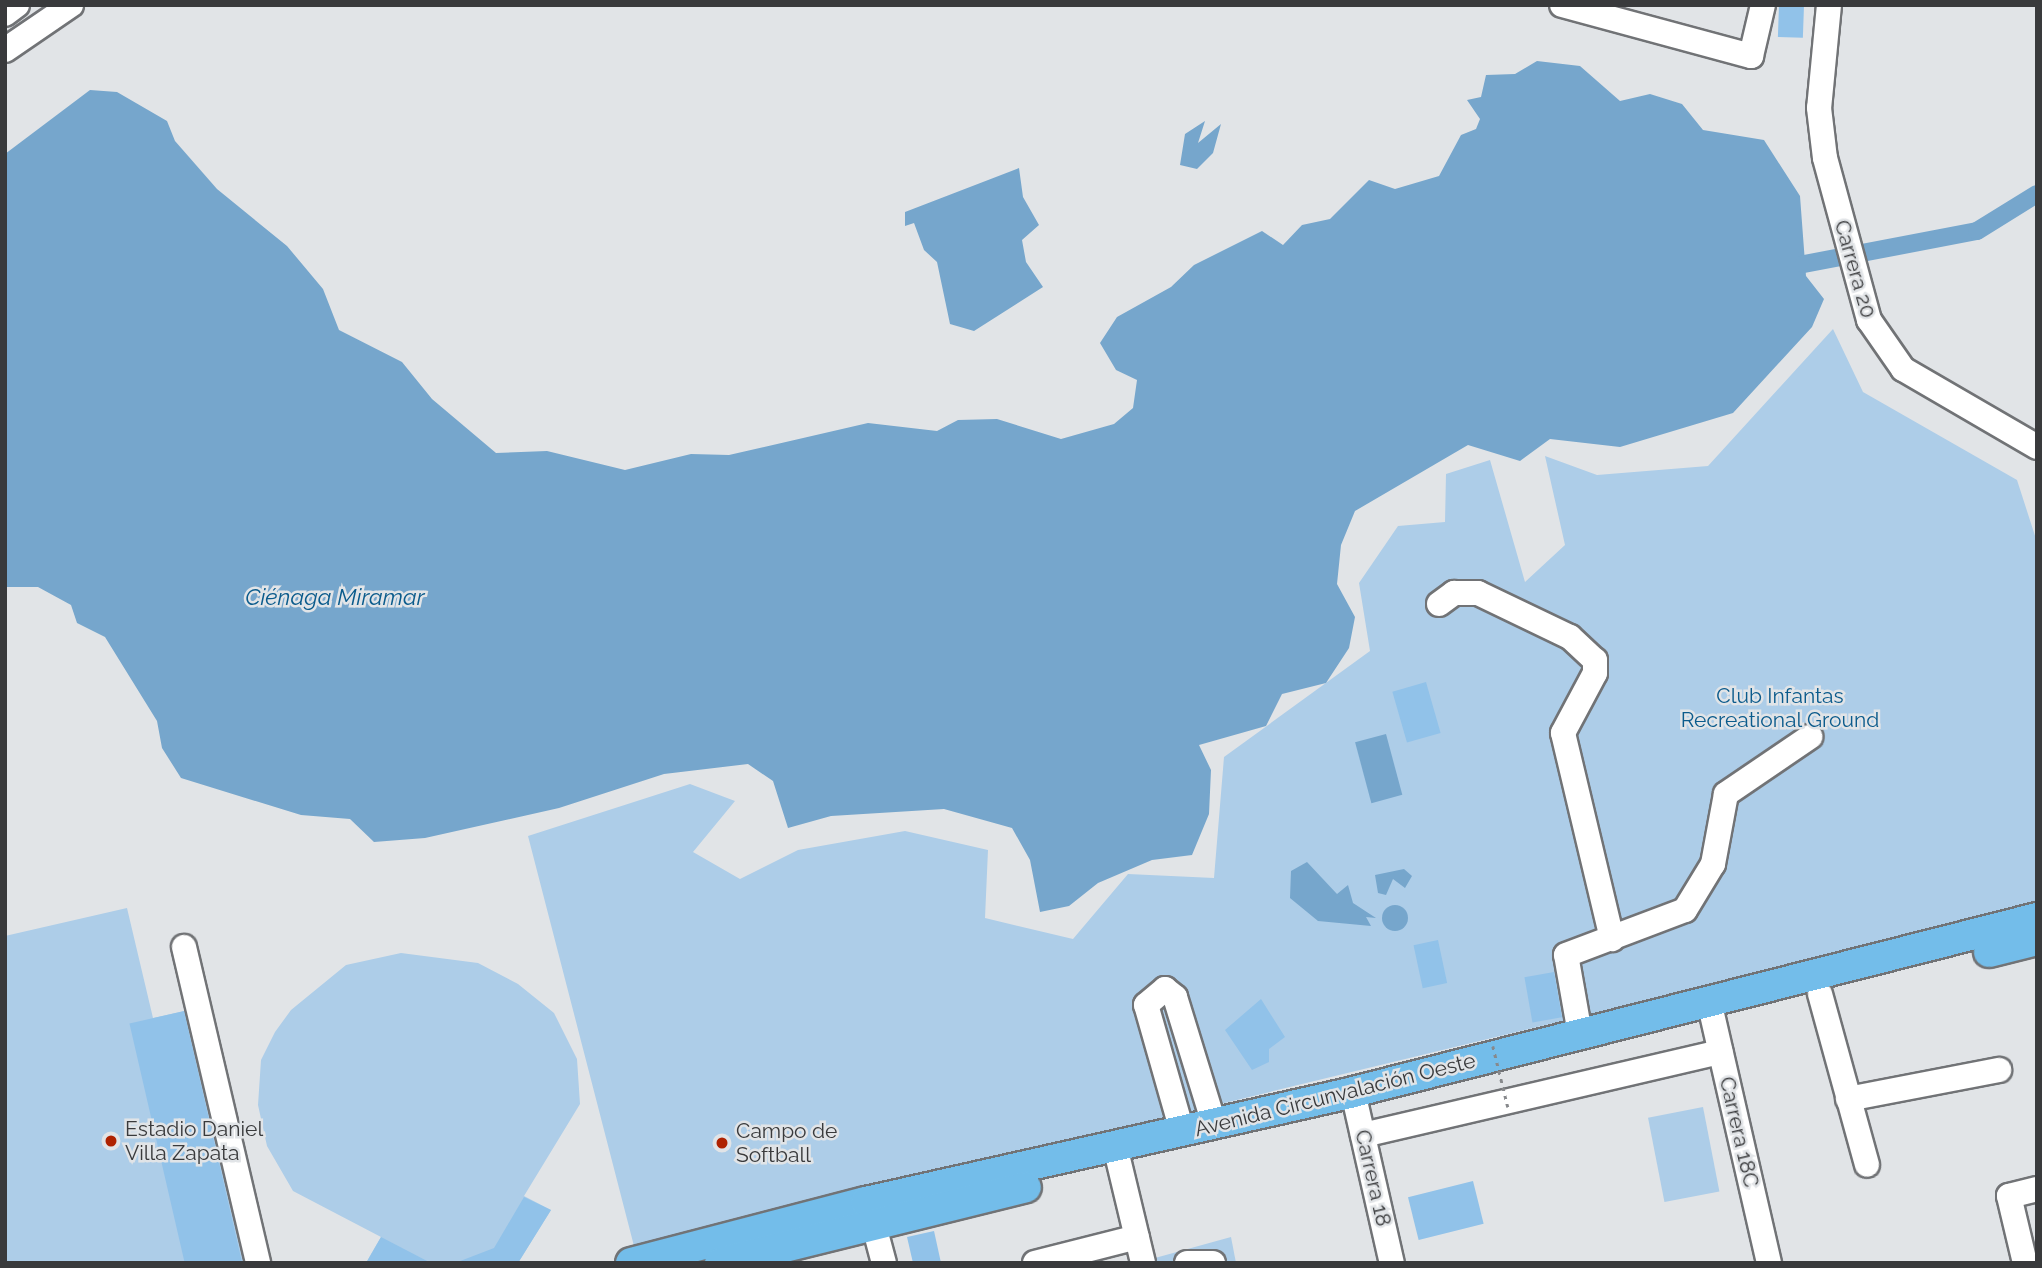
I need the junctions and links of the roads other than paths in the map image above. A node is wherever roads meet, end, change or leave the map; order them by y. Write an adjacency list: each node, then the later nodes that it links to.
1 (18, 5): 6 (street)
2 (71, 5): 7 (street)
3 (1562, 5): 4 (street)
4 (1763, 5)
5 (1829, 5): 8 (street, Carrera 20)
6 (5, 14)
7 (5, 50)
8 (2037, 447)
9 (1439, 604): 12 (street)
10 (1810, 737): 12 (street)
11 (2037, 918): 16 (main road, Avenida Circunvalación Oeste)
12 (1612, 939): 17 (street)
13 (2037, 940): 15 (main road, Avenida Circunvalación Oeste)
14 (184, 947): 29 (street)
15 (1820, 994): 16 (main road, Avenida Circunvalación Oeste); 20 (street)
16 (1712, 1010): 17 (main road, Avenida Circunvalación Oeste); 18 (street, Carrera 18C); 21 (main road, Avenida Circunvalación Oeste)
17 (1580, 1034): 21 (main road, Avenida Circunvalación Oeste)
18 (1721, 1052): 21 (street); 38 (street, Carrera 18C)
19 (1999, 1070): 20 (street)
20 (1848, 1098): 25 (street)
21 (1358, 1112): 22 (main road, Avenida Circunvalación Oeste); 24 (main road, Avenida Circunvalación Oeste); 37 (street, Carrera 18)
22 (1214, 1124): 23 (main road, Avenida Circunvalación Oeste); 23 (street)
23 (1182, 1131): 24 (main road, Avenida Circunvalación Oeste)
24 (1118, 1155): 27 (main road, Avenida Circunvalación Oeste); 28 (street); 30 (main road, Avenida Circunvalación Oeste)
25 (1867, 1165)
26 (2037, 1189): 39 (street)
27 (873, 1222): 31 (main road, Avenida Circunvalación Oeste); 32 (street)
28 (1137, 1237): 33 (street); 34 (street)
29 (258, 1263)
30 (631, 1263)
31 (720, 1263)
32 (884, 1263)
33 (1035, 1263)
34 (1143, 1263)
35 (1188, 1263): 36 (street)
36 (1213, 1263)
37 (1392, 1263)
38 (1769, 1263)
39 (2025, 1263)

